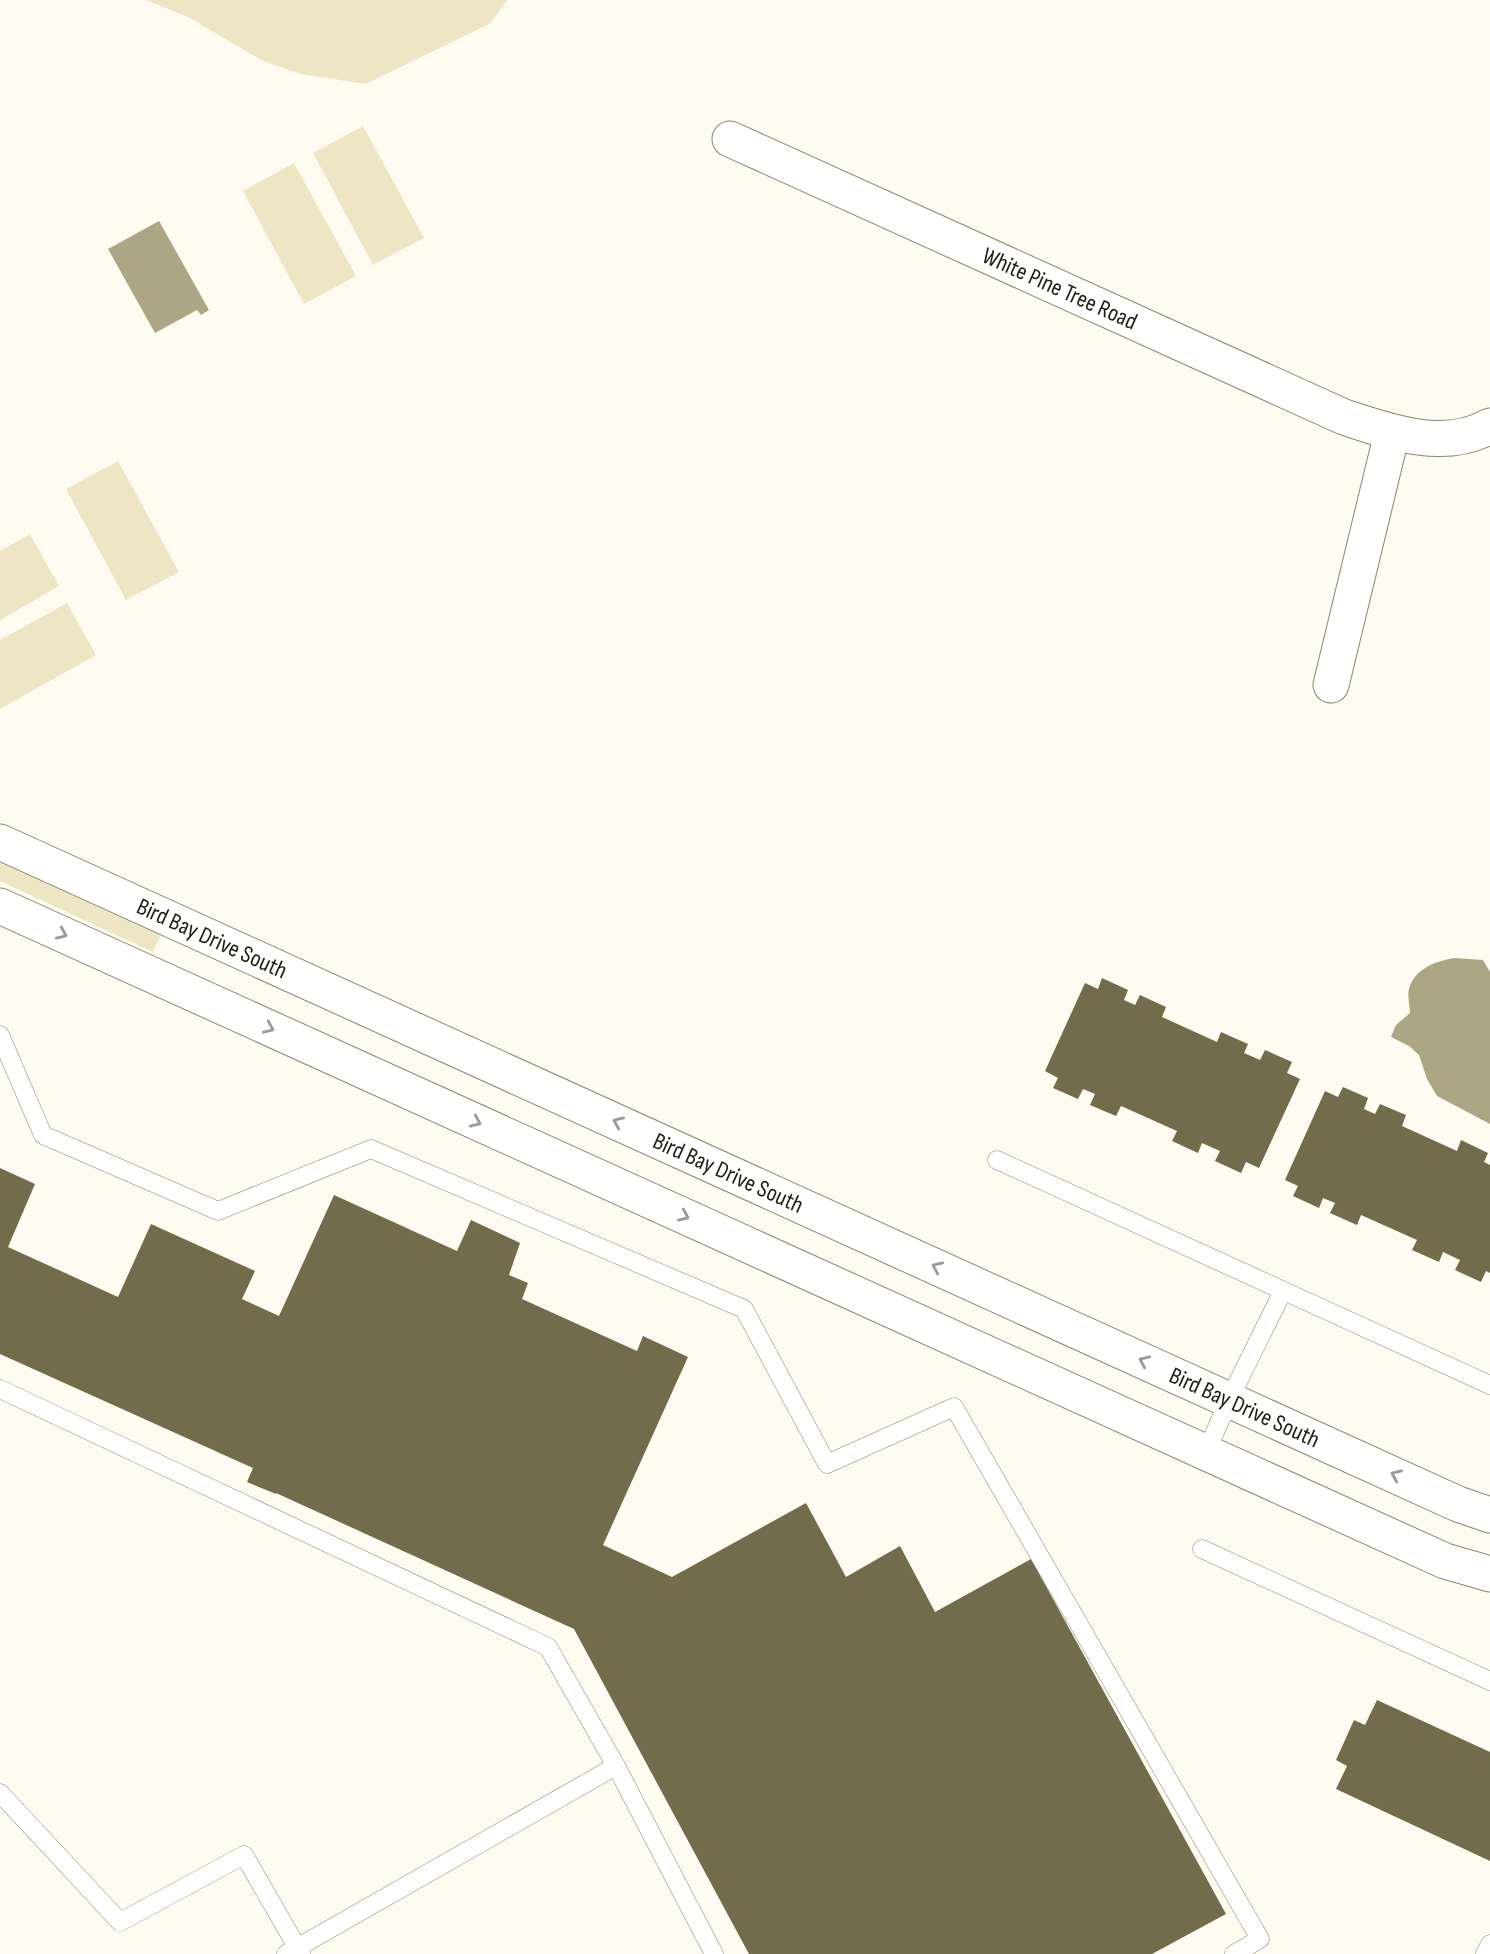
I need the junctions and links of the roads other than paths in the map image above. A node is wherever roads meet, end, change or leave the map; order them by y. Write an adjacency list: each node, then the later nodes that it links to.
1 (730, 139): 3 (street, White Pine Tree Road)
2 (1490, 426): 3 (street, White Pine Tree Road)
3 (1392, 433): 4 (street)
4 (1331, 685)
5 (0, 842): 7 (street, Bird Bay Drive South)
6 (0, 906): 9 (street, one-way to 9)
7 (396, 1022): 9 (street); 11 (street, Bird Bay Drive South, one-way to 7)
8 (0, 1035): 27 (lane)
9 (372, 1074): 13 (street, one-way to 13)
10 (997, 1160): 12 (lane)
11 (882, 1242): 13 (street); 16 (street, Bird Bay Drive South, one-way to 11)
12 (1283, 1291): 14 (lane); 16 (lane)
13 (859, 1296): 17 (street)
14 (1490, 1385)
15 (0, 1389): 22 (lane)
16 (1229, 1400): 17 (lane); 18 (street, Bird Bay Drive South, one-way to 16)
17 (1206, 1453): 20 (street)
18 (1490, 1515)
19 (1202, 1549): 21 (lane)
20 (1490, 1574)
21 (1490, 1681)
22 (616, 1766): 25 (lane); 26 (lane)
23 (0, 1793): 25 (lane)
24 (1490, 1944): 28 (lane)
25 (295, 1952)
26 (714, 1954)
27 (1234, 1954)
28 (1485, 1954)

